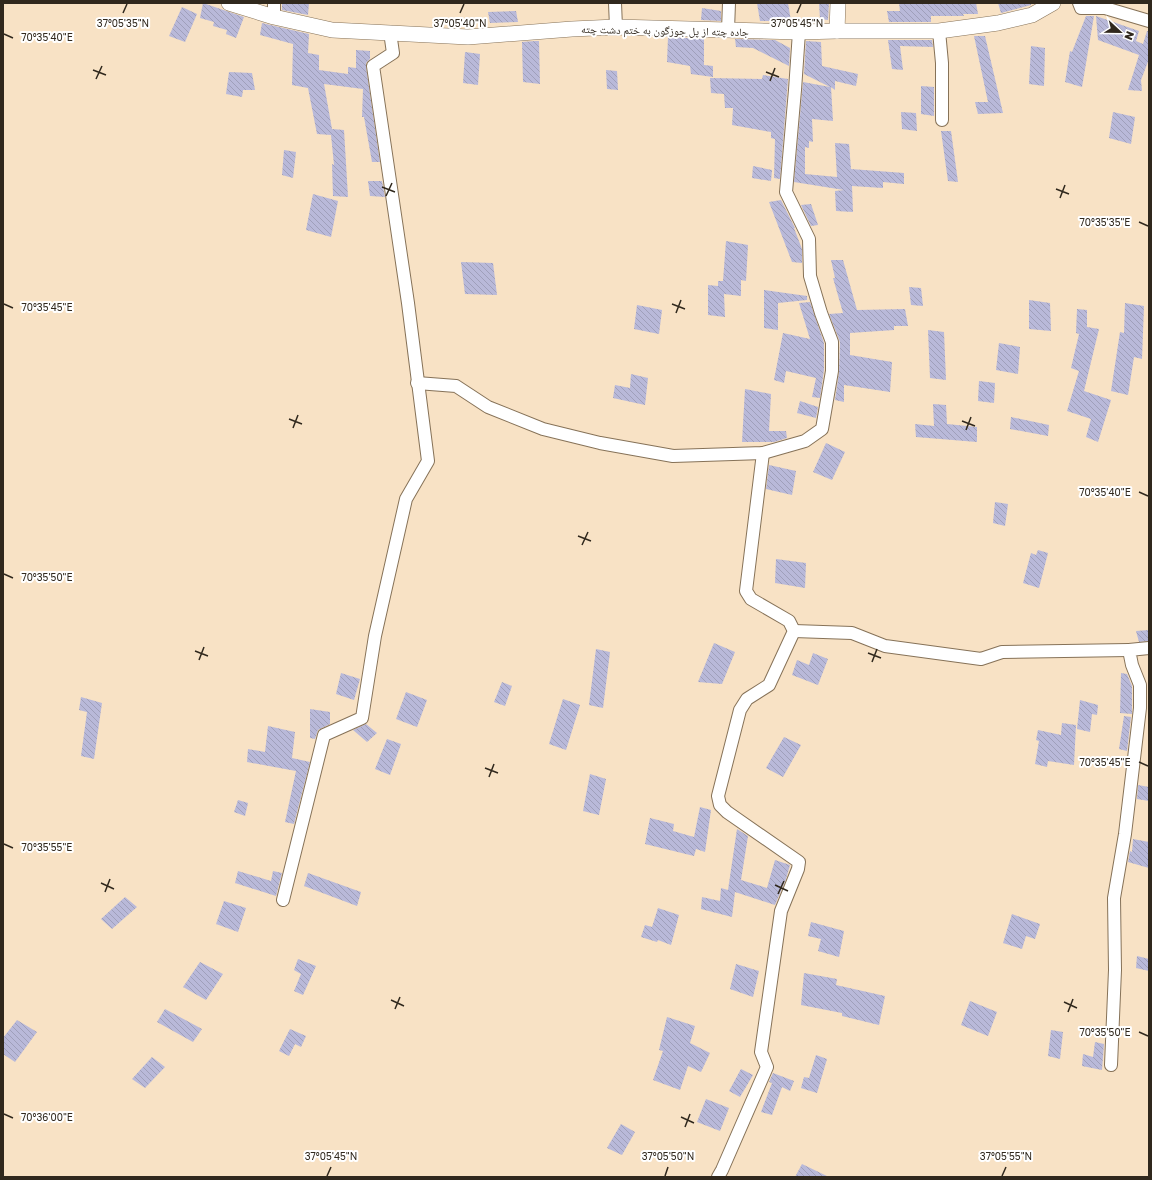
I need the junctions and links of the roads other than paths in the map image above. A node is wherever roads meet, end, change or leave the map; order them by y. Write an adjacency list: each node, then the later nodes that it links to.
1 (229, 3): 7 (street, جاده چته از پل جوزگون به ختم دشت چته)
2 (615, 3): 9 (street)
3 (730, 3): 10 (street)
4 (838, 3): 11 (street)
5 (1053, 3): 12 (street, جاده چته از پل جوزگون به ختم دشت چته)
6 (1079, 3): 8 (street)
7 (274, 10): 13 (street, جاده چته از پل جوزگون به ختم دشت چته)
8 (1149, 21)
9 (616, 27): 10 (street, جاده چته از پل جوزگون به ختم دشت چته); 13 (street, جاده چته از پل جوزگون به ختم دشت چته)
10 (728, 30): 14 (street, جاده چته از پل جوزگون به ختم دشت چته)
11 (837, 31): 12 (street, جاده چته از پل جوزگون به ختم دشت چته); 14 (street, جاده چته از پل جوزگون به ختم دشت چته)
12 (939, 31): 15 (street)
13 (390, 32): 16 (street)
14 (799, 32): 17 (street)
15 (942, 120)
16 (418, 383): 17 (street); 21 (street)
17 (763, 454): 18 (street)
18 (794, 631): 20 (street); 23 (street)
19 (1149, 648): 20 (street)
20 (1130, 650): 22 (street)
21 (283, 900)
22 (1111, 1065)
23 (718, 1177)

